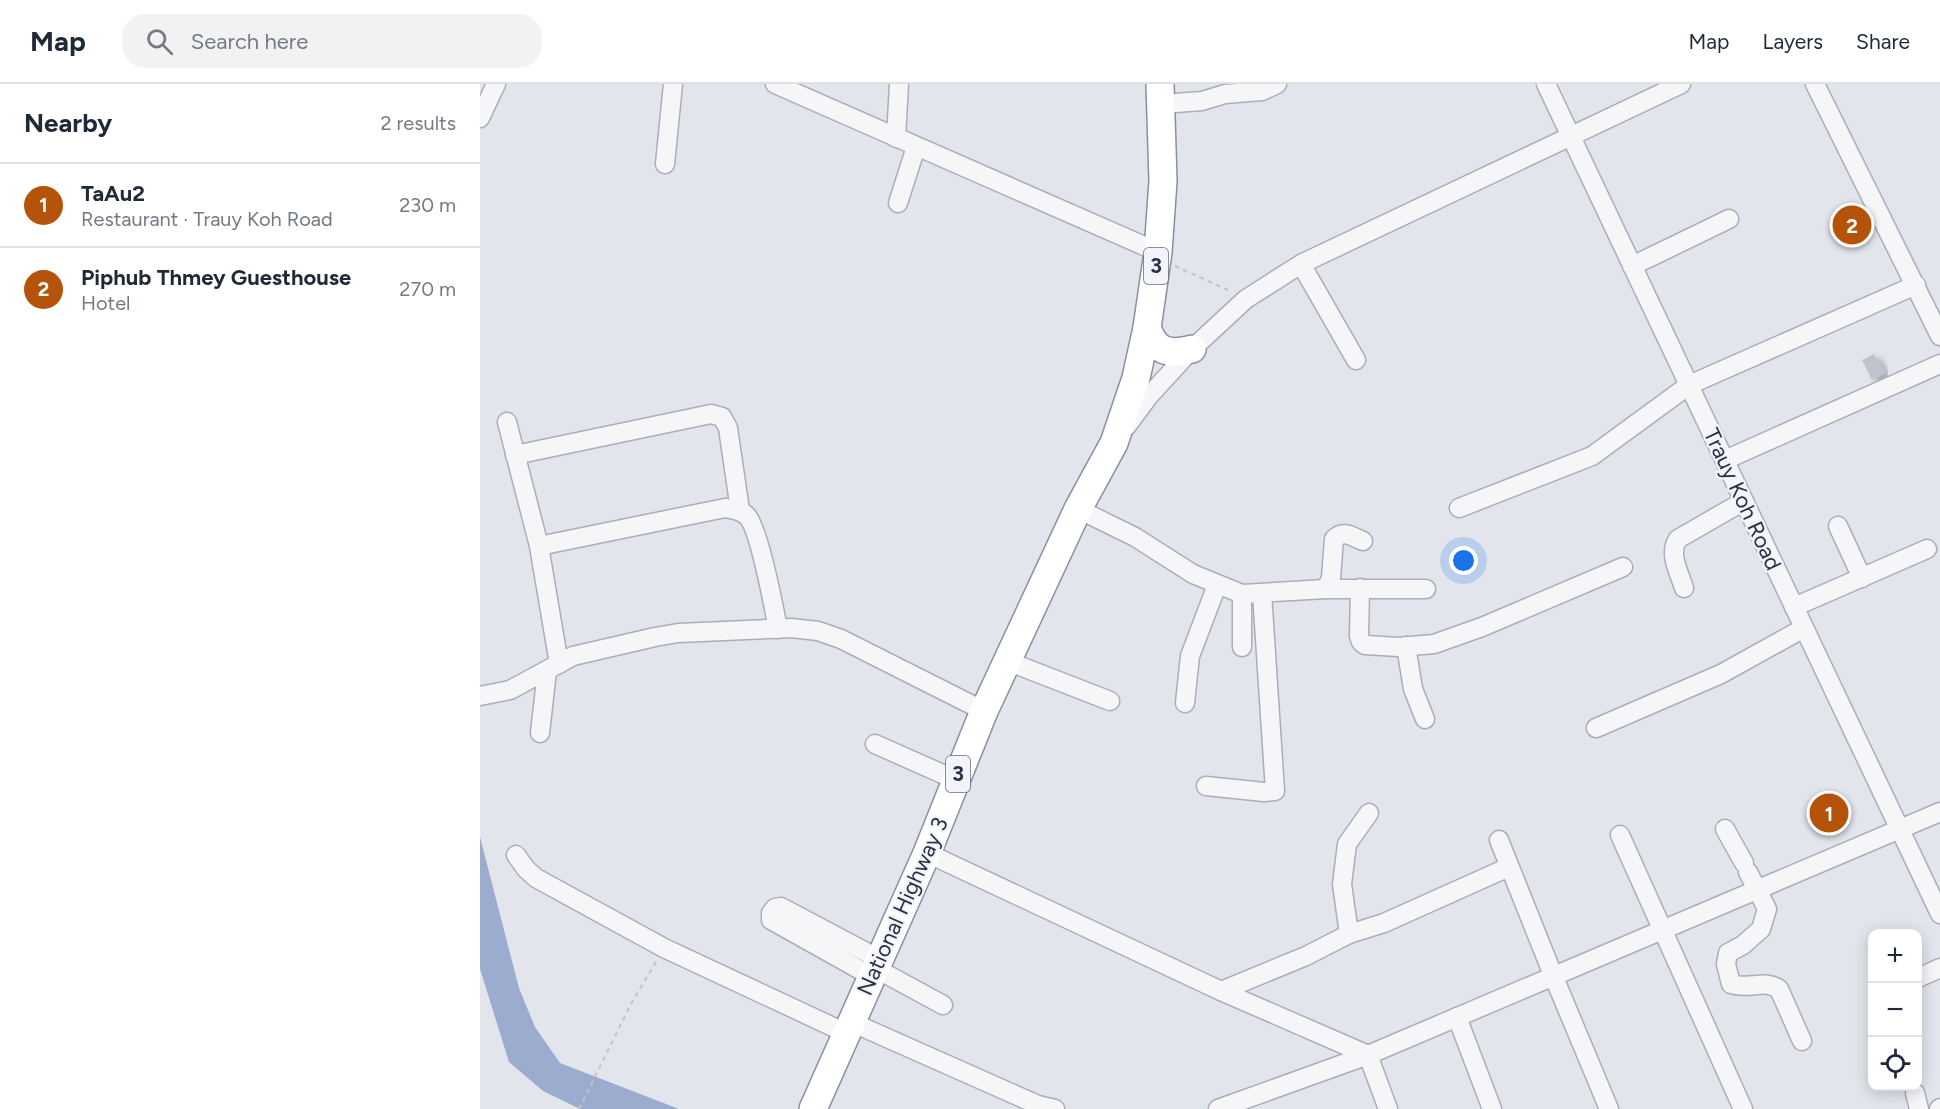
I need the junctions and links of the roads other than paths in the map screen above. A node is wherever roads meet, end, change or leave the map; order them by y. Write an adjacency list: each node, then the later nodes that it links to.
1 (496, 84): 11 (street)
2 (673, 84): 15 (street)
3 (775, 84): 9 (street)
4 (898, 84): 13 (street)
5 (1277, 84): 10 (street)
6 (1546, 84): 12 (street, Trauy Koh Road)
7 (1815, 84): 21 (street)
8 (1678, 85): 12 (street)
9 (807, 91): 13 (street)
10 (1161, 94): 18 (highway, 3)
11 (480, 118)
12 (1570, 135): 19 (street); 20 (street, Trauy Koh Road)
13 (896, 138): 14 (street)
14 (916, 147): 16 (street); 18 (street)
15 (665, 164)
16 (898, 202)
17 (1729, 219): 20 (street)
18 (1158, 255): 22 (highway, 3)
19 (1301, 264): 24 (street); 25 (street)
20 (1632, 266): 27 (street, Trauy Koh Road)
21 (1916, 285): 23 (street); 27 (street)
22 (1147, 328): 24 (highway); 29 (highway, 3)
23 (1940, 336)
24 (1192, 349): 29 (street)
25 (1356, 360)
26 (1940, 364): 31 (street)
27 (1689, 385): 31 (street, Trauy Koh Road); 33 (street)
28 (507, 422): 30 (street)
29 (1114, 443): 34 (highway, National Highway 3 / 3)
30 (515, 455): 35 (street); 38 (street)
31 (1725, 460): 32 (street, Trauy Koh Road)
32 (1744, 501): 44 (street); 49 (street, Trauy Koh Road)
33 (1459, 508)
34 (1078, 509): 42 (street); 54 (highway, National Highway 3 / 3)
35 (740, 510): 38 (street); 51 (street)
36 (1838, 526): 41 (street)
37 (1363, 541): 45 (street)
38 (539, 546): 55 (street)
39 (1927, 549): 41 (street)
40 (1623, 567): 52 (street)
41 (1862, 578): 49 (street)
42 (1217, 585): 48 (street); 58 (street)
43 (1360, 588): 45 (street); 46 (street); 52 (street)
44 (1684, 588)
45 (1326, 589): 47 (street)
46 (1426, 589)
47 (1262, 593): 48 (street); 65 (street)
48 (1242, 594): 53 (street)
49 (1794, 608): 50 (street, Trauy Koh Road)
50 (1804, 628): 61 (street); 69 (street, Trauy Koh Road)
51 (778, 629): 55 (street); 59 (street)
52 (1406, 646): 60 (street)
53 (1242, 647)
54 (1007, 661): 57 (street); 59 (highway, National Highway 3 / 3)
55 (553, 668): 56 (street); 62 (street)
56 (480, 696)
57 (1110, 702)
58 (1185, 703)
59 (984, 711): 64 (highway, National Highway 3 / 3)
60 (1425, 718)
61 (1596, 728)
62 (540, 733)
63 (875, 744): 64 (street)
64 (956, 780): 72 (highway, National Highway 3 / 3)
65 (1206, 786)
66 (1940, 812): 69 (street)
67 (1369, 813): 78 (street)
68 (1725, 829): 75 (street)
69 (1900, 830): 75 (street); 76 (street, Trauy Koh Road)
70 (1620, 835): 77 (street)
71 (1499, 840): 74 (street)
72 (927, 853): 79 (highway, National Highway 3 / 3); 83 (street)
73 (516, 855): 86 (street)
74 (1509, 867): 78 (street); 81 (street)
75 (1758, 889): 77 (street); 87 (street)
76 (1940, 914)
77 (1661, 929): 81 (street); 95 (street)
78 (1349, 934): 83 (street)
79 (875, 968): 79 (street); 84 (street); 86 (highway, National Highway 3 / 3)
80 (1940, 968): 82 (street)
81 (1552, 975): 85 (street); 94 (street)
82 (1922, 976)
83 (1221, 991): 88 (street)
84 (944, 1005)
85 (1457, 1017): 88 (street); 93 (street)
86 (848, 1028): 89 (highway, National Highway 3 / 3); 90 (street)
87 (1802, 1041)
88 (1368, 1055): 91 (street); 92 (street)
89 (813, 1109)
90 (1055, 1109)
91 (1218, 1109)
92 (1389, 1109)
93 (1492, 1109)
94 (1609, 1109)
95 (1743, 1109)

